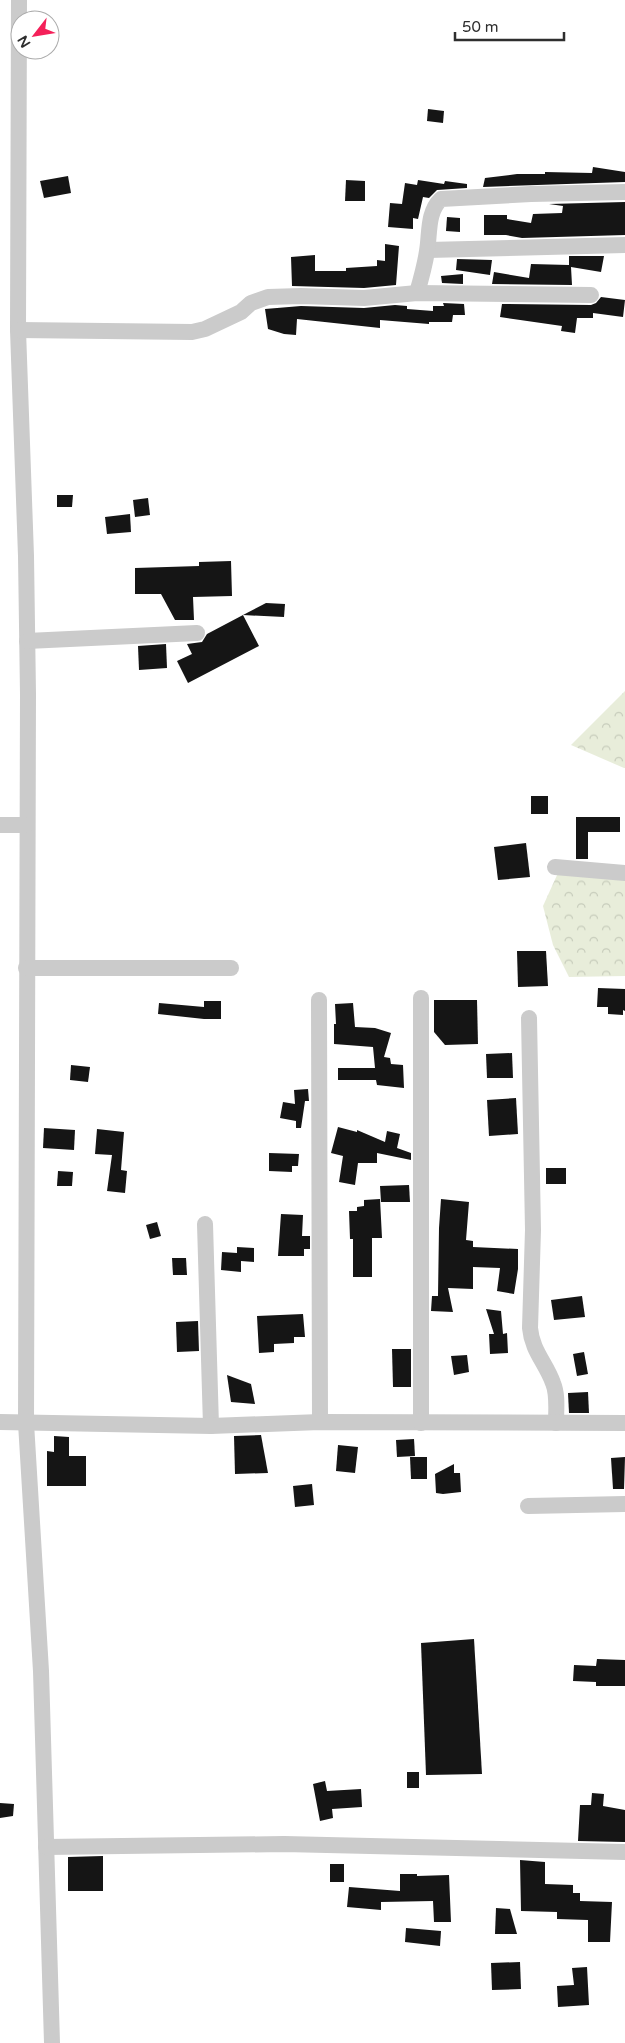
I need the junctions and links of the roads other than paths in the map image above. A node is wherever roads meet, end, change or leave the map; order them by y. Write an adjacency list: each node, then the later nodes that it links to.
1 (19, 0): 7 (street)
2 (625, 192): 4 (street)
3 (625, 245): 4 (street)
4 (428, 250): 5 (street)
5 (417, 293): 6 (street); 7 (street)
6 (591, 295)
7 (18, 330): 9 (street)
8 (197, 633): 9 (street)
9 (27, 641): 11 (street)
10 (0, 825): 11 (street)
11 (26, 826): 14 (street)
12 (555, 867): 13 (street)
13 (625, 873)
14 (26, 968): 15 (street); 22 (street)
15 (231, 968)
16 (421, 998): 23 (street)
17 (319, 1000): 21 (street)
18 (529, 1018): 24 (street)
19 (205, 1224): 26 (street)
20 (0, 1422): 22 (street)
21 (320, 1422): 23 (street); 26 (street)
22 (26, 1423): 26 (street); 29 (street)
23 (421, 1423): 24 (street)
24 (556, 1423): 25 (street)
25 (625, 1423)
26 (211, 1426)
27 (625, 1504): 28 (street)
28 (528, 1506)
29 (46, 1847): 30 (street); 31 (street)
30 (625, 1852)
31 (52, 2043)

